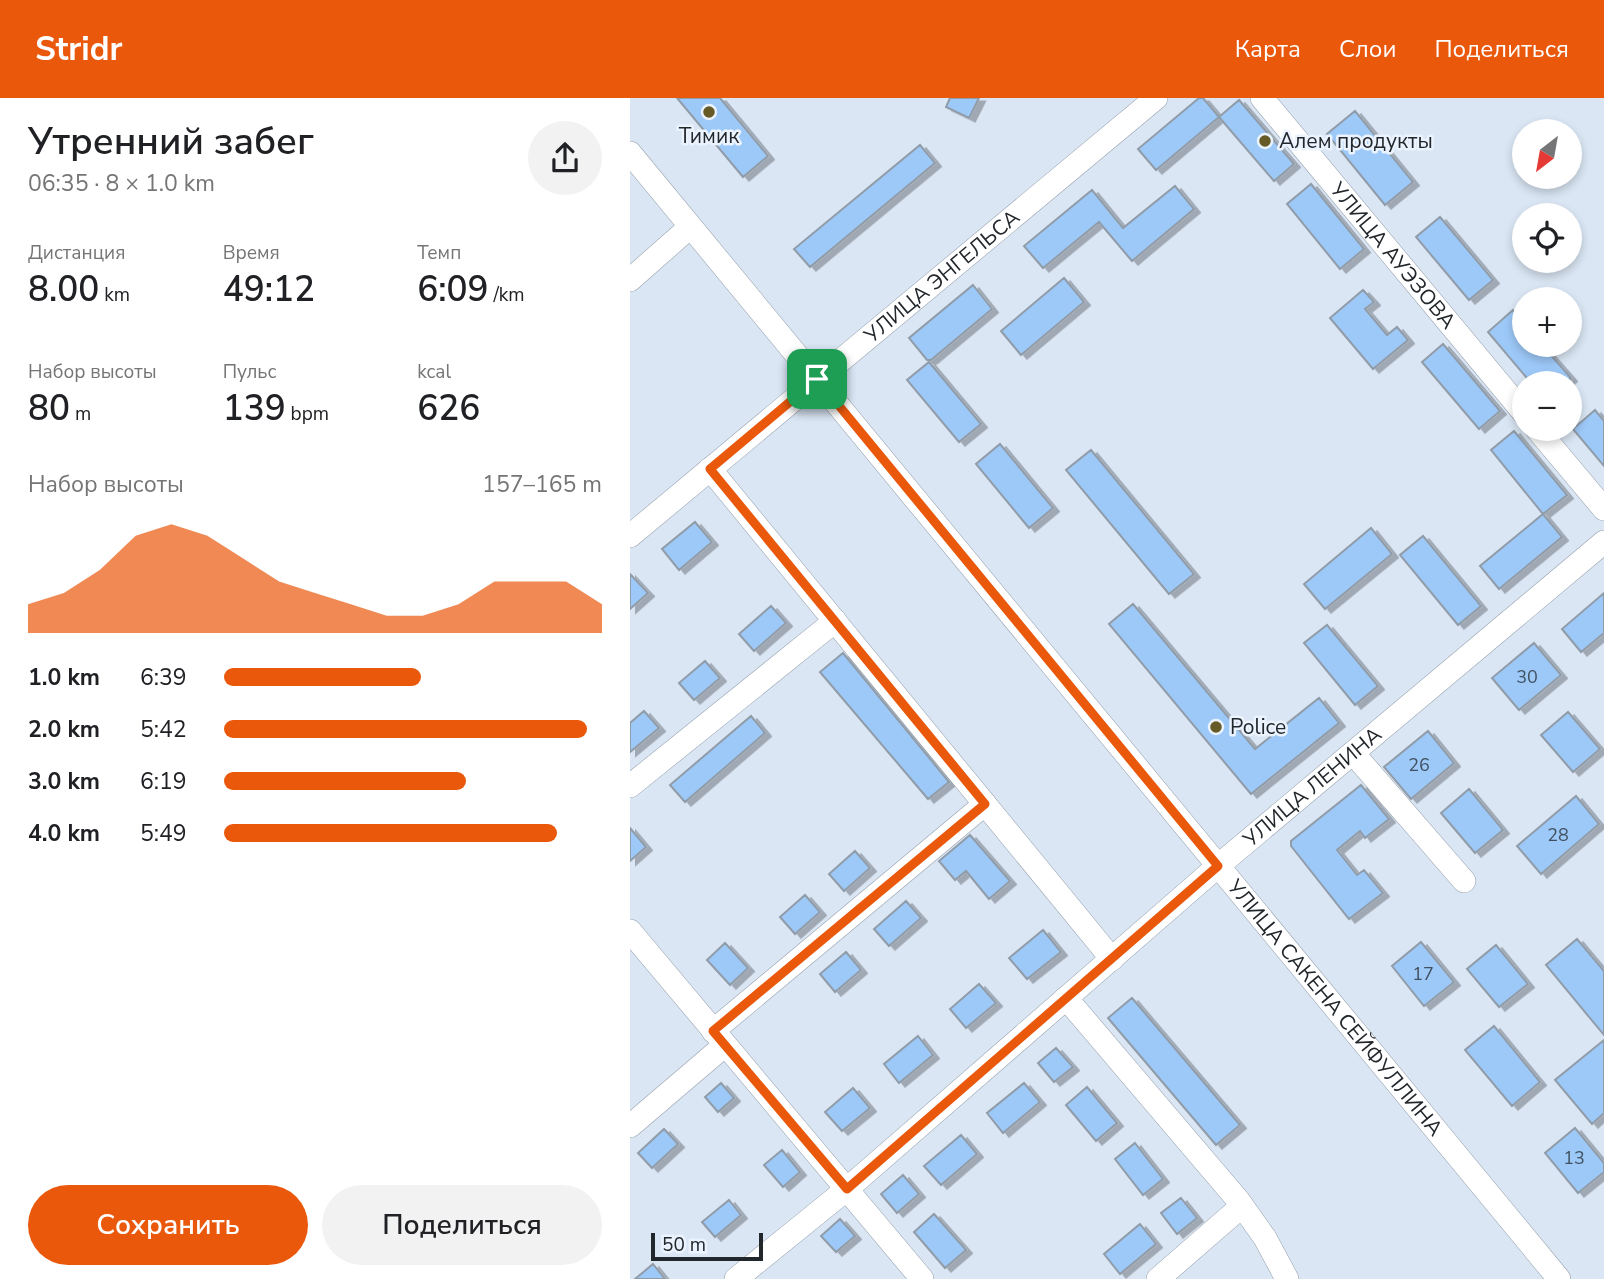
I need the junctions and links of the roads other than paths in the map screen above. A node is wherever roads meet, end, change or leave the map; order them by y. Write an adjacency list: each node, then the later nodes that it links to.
1 (1156, 98): 6 (street, УЛИЦА ЭНГЕЛЬСА)
2 (1262, 98): 7 (street, УЛИЦА АУЭЗОВА)
3 (630, 153): 4 (street, УЛИЦА САКЕНА СЕЙФУЛЛИНА)
4 (690, 227): 5 (street); 6 (street, УЛИЦА САКЕНА СЕЙФУЛЛИНА)
5 (630, 280)
6 (817, 379): 9 (street, УЛИЦА ЭНГЕЛЬСА); 17 (street, УЛИЦА САКЕНА СЕЙФУЛЛИНА)
7 (1512, 399)
8 (1547, 441): 10 (street)
9 (710, 469): 11 (street, УЛИЦА ЭНГЕЛЬСА); 13 (street)
10 (1604, 509)
11 (630, 537)
12 (1604, 542): 14 (street, УЛИЦА ЛЕНИНА)
13 (835, 621): 15 (street); 16 (street)
14 (1353, 752): 17 (street, УЛИЦА ЛЕНИНА); 18 (street)
15 (630, 786)
16 (985, 804): 20 (street); 22 (street)
17 (1218, 866): 20 (street, УЛИЦА ЛЕНИНА); 30 (street, УЛИЦА САКЕНА СЕЙФУЛЛИНА)
18 (1464, 881)
19 (630, 931): 22 (street)
20 (1112, 959): 21 (street, УЛИЦА ЛЕНИНА)
21 (1066, 998): 24 (street, УЛИЦА ЛЕНИНА); 25 (street)
22 (719, 1038): 23 (street); 24 (street)
23 (630, 1126)
24 (847, 1189): 26 (street, УЛИЦА ЛЕНИНА); 27 (street)
25 (1242, 1206): 28 (street); 29 (street)
26 (736, 1279)
27 (922, 1279)
28 (1158, 1279)
29 (1287, 1279)
30 (1559, 1279)

